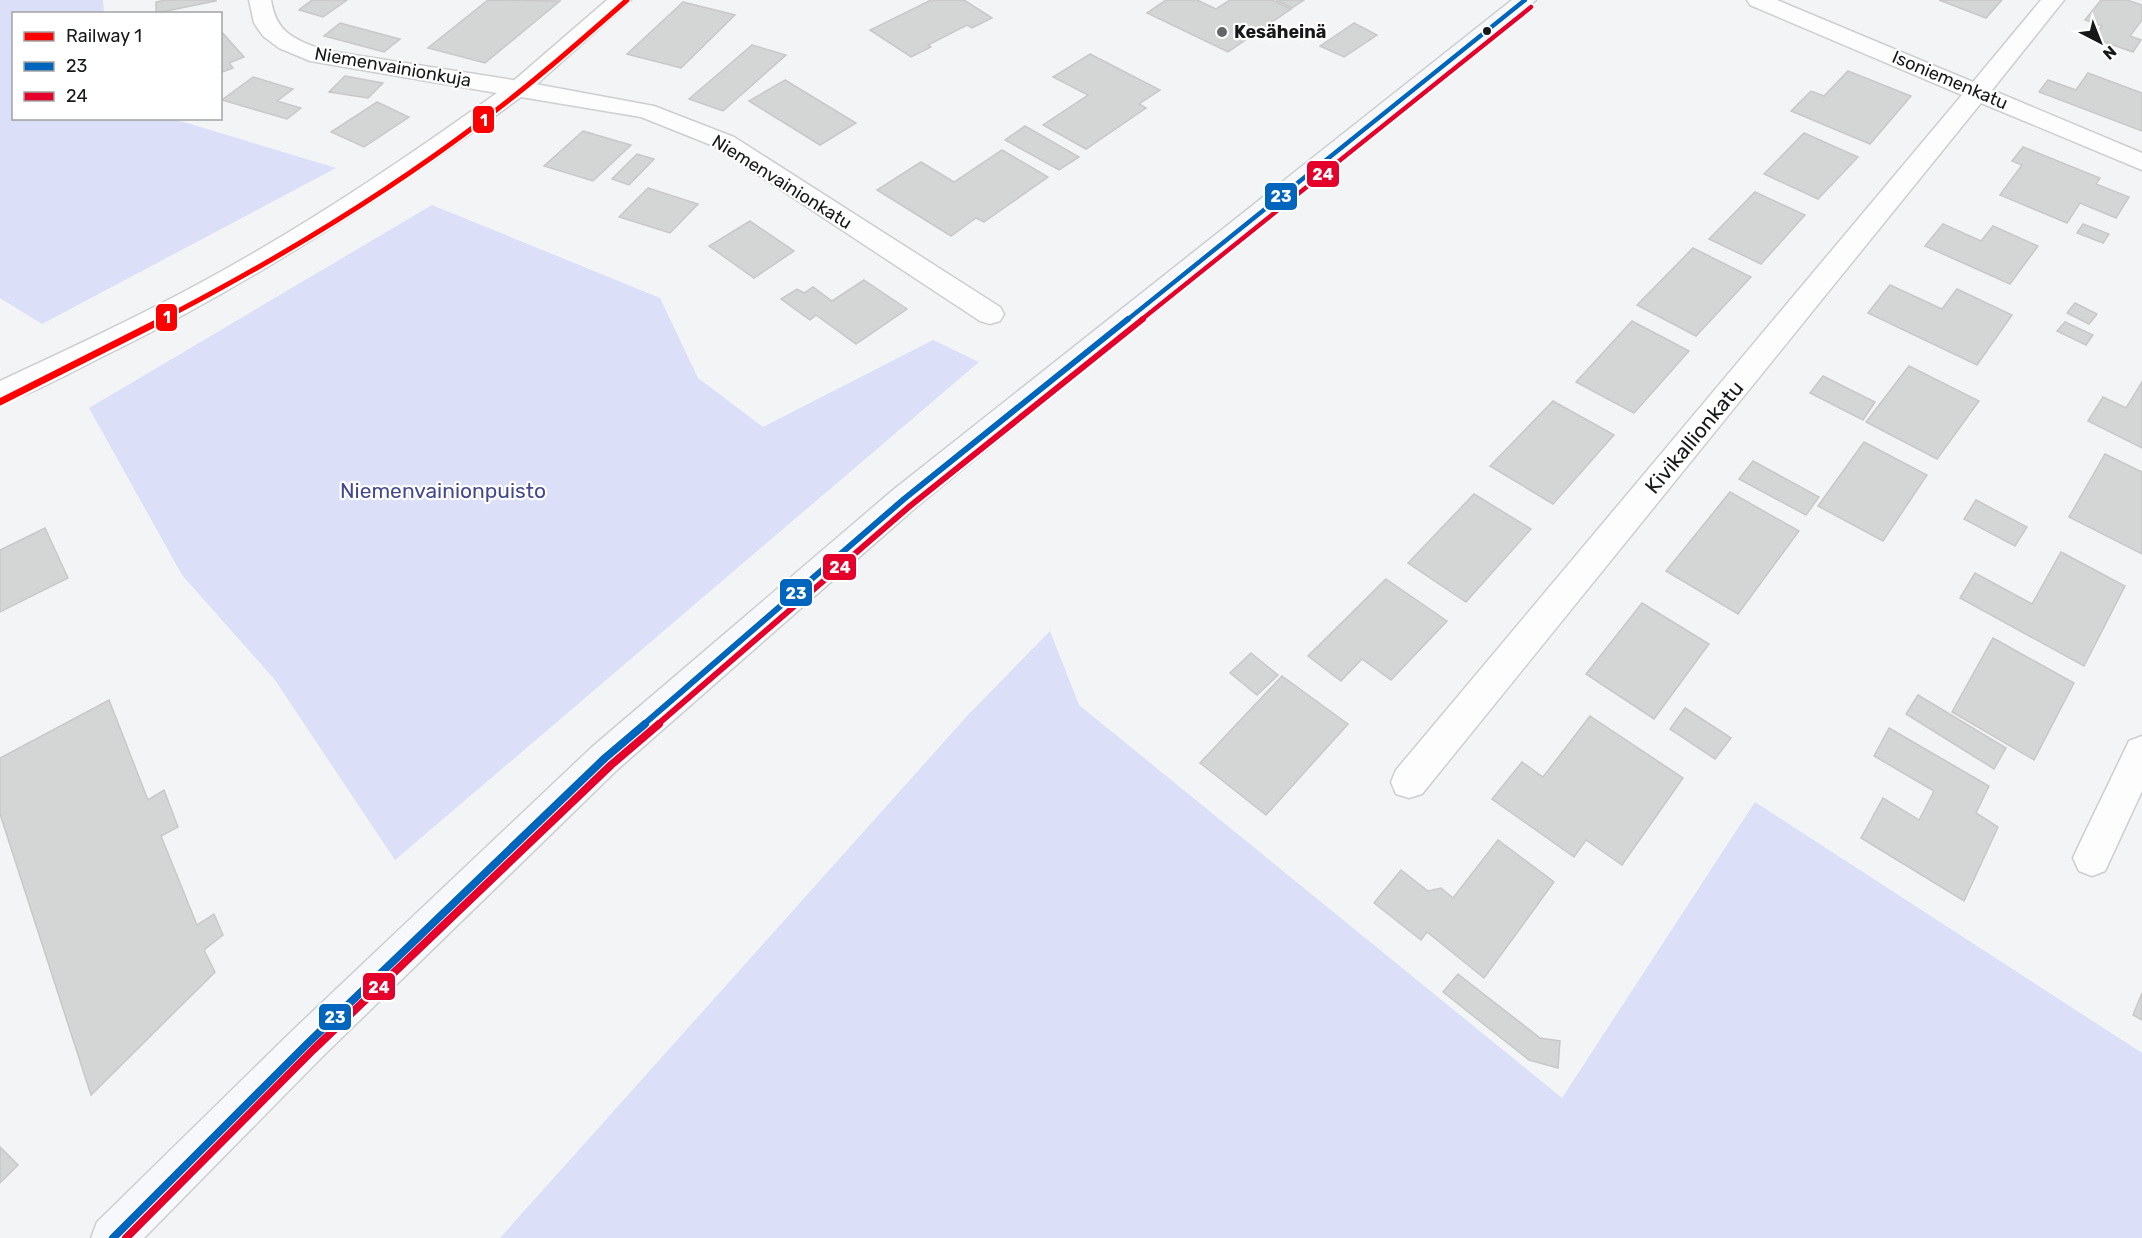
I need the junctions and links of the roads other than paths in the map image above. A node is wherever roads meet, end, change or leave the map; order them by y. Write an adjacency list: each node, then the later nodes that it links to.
1 (260, 0): 6 (street, Niemenvainionkuja)
2 (620, 0): 6 (street)
3 (1525, 0): 14 (main road)
4 (1758, 0): 7 (street, Isoniemenkatu)
5 (2053, 0): 7 (street, Kivikallionkatu)
6 (519, 88): 9 (street, Niemenvainionkatu); 10 (street)
7 (1978, 92): 8 (street, Isoniemenkatu); 12 (street, Kivikallionkatu)
8 (2142, 162)
9 (990, 314)
10 (0, 393)
11 (2142, 752): 13 (street)
12 (1409, 782)
13 (2092, 858)
14 (113, 1238)

